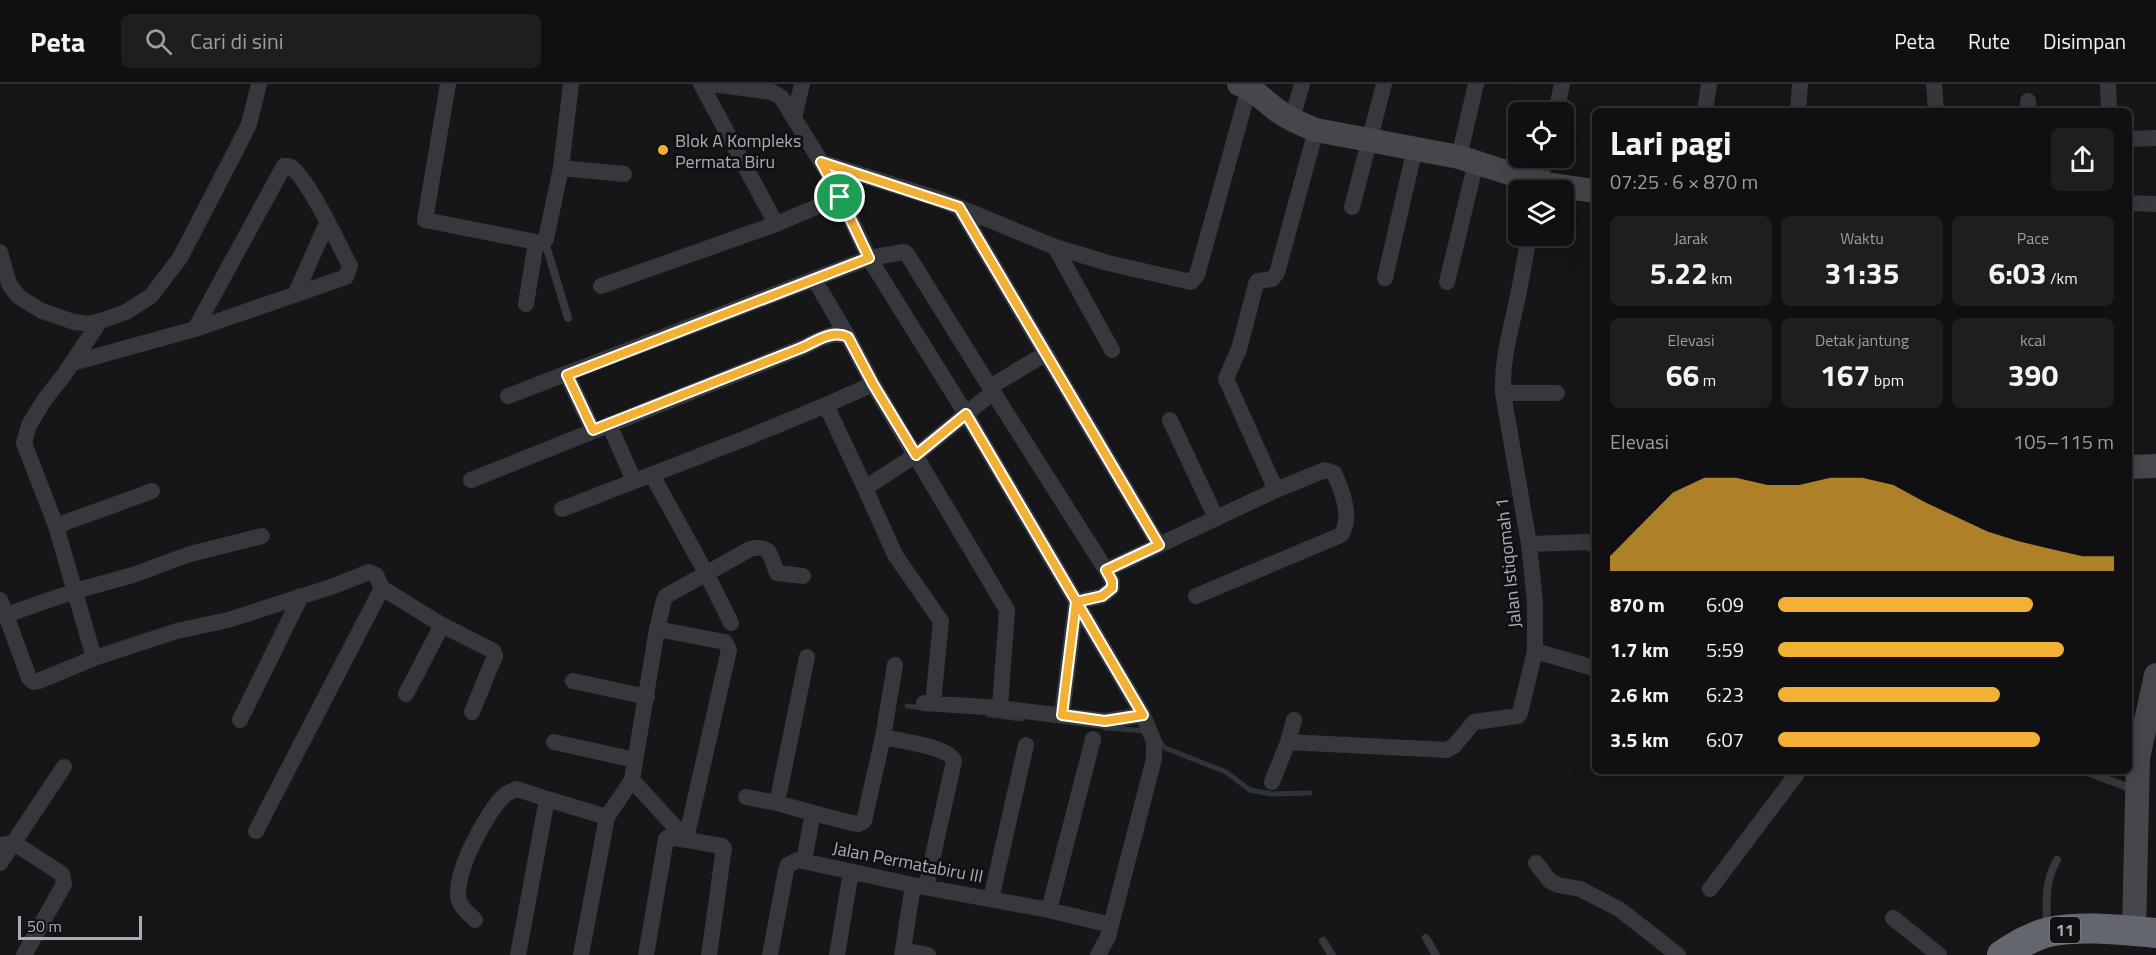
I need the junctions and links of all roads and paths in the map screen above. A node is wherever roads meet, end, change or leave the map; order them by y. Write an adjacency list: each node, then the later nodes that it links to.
1 (259, 84): 54 (street)
2 (448, 84): 42 (street)
3 (571, 84): 30 (street)
4 (701, 84): 41 (street)
5 (712, 84): 21 (street)
6 (802, 84): 21 (street)
7 (1302, 84): 22 (street)
8 (1384, 84): 25 (street)
9 (1476, 84): 28 (street)
10 (1562, 84): 16 (street)
11 (1709, 84): 17 (street)
12 (1800, 84): 18 (street)
13 (1934, 84): 19 (street)
14 (2108, 84): 20 (street)
15 (1246, 85): 22 (street); 44 (street)
16 (1558, 102)
17 (1706, 108)
18 (1798, 108)
19 (1936, 108)
20 (2109, 108)
21 (794, 118): 29 (street)
22 (1292, 119): 23 (street)
23 (1316, 130): 25 (street); 78 (street)
24 (2156, 138): 26 (street)
25 (1369, 140): 27 (street); 39 (street)
26 (2132, 140)
27 (1415, 148): 28 (street); 47 (street)
28 (1467, 160): 32 (street); 49 (street)
29 (821, 162): 35 (street); 38 (street)
30 (561, 168): 31 (street); 42 (street)
31 (624, 174)
32 (1520, 180)
33 (1574, 190): 34 (street)
34 (1592, 191)
35 (840, 197): 41 (street); 46 (street)
36 (2132, 203): 37 (street)
37 (2156, 204)
38 (959, 207): 44 (street); 58 (street)
39 (1352, 207)
40 (327, 224): 51 (street); 51 (street); 55 (street)
41 (776, 224): 50 (street)
42 (540, 242): 52 (street); 53 (lane)
43 (1527, 246): 63 (street, Jalan Istiqomah 1)
44 (1055, 247): 57 (street)
45 (0, 252): 54 (street)
46 (869, 258): 48 (street); 62 (street); 67 (street)
47 (1385, 278)
48 (814, 279): 56 (street); 60 (street)
49 (1447, 282)
50 (601, 286)
51 (295, 295): 55 (street)
52 (526, 304)
53 (568, 318)
54 (100, 321): 59 (street)
55 (195, 329): 59 (street)
56 (848, 337): 61 (street); 69 (street)
57 (1112, 350)
58 (1045, 354): 62 (street); 86 (street)
59 (72, 363): 82 (street)
60 (567, 375): 65 (street); 70 (street)
61 (873, 384): 66 (street); 71 (street)
62 (992, 390): 67 (street); 87 (street)
63 (1503, 393): 64 (street); 84 (street, Jalan Istiqomah 1)
64 (1557, 393)
65 (508, 396)
66 (826, 405): 74 (street); 77 (street)
67 (966, 414): 71 (street); 94 (street)
68 (1170, 420): 81 (street)
69 (609, 424): 70 (street); 76 (street)
70 (593, 430): 75 (street)
71 (916, 455): 77 (street); 108 (street)
72 (2156, 466): 73 (street)
73 (2132, 467)
74 (652, 476): 76 (street); 88 (street)
75 (471, 480)
76 (634, 481): 80 (street)
77 (865, 488): 108 (street)
78 (1276, 490): 81 (street); 93 (street)
79 (152, 491): 82 (street)
80 (562, 509)
81 (1216, 518): 86 (street)
82 (56, 526): 91 (street)
83 (262, 536): 91 (street)
84 (1529, 544): 85 (street); 99 (street, Jalan Istiqomah 1)
85 (1592, 544)
86 (1159, 545): 87 (street)
87 (1106, 570): 94 (street)
88 (706, 573): 89 (street); 96 (street); 98 (street)
89 (803, 576)
90 (382, 588): 92 (street); 97 (street); 132 (street)
91 (75, 591): 95 (street); 101 (street)
92 (301, 596): 101 (street); 112 (street)
93 (1196, 596)
94 (1076, 602): 110 (street); 111 (street)
95 (3, 608): 101 (street)
96 (731, 623)
97 (442, 625): 106 (street); 109 (street)
98 (657, 629): 107 (street); 133 (street)
99 (1535, 651): 103 (street); 117 (street, Jalan Istiqomah 1)
100 (807, 657): 129 (street)
101 (94, 658)
102 (895, 665): 114 (street)
103 (1592, 668)
104 (2156, 675): 119 (street)
105 (573, 681): 107 (street)
106 (406, 694)
107 (647, 697): 120 (street)
108 (1000, 708): 110 (street)
109 (472, 712)
110 (1062, 715): 111 (street)
111 (1143, 715): 146 (street)
112 (240, 720)
113 (1294, 720): 117 (street)
114 (883, 737): 130 (street); 140 (street)
115 (1093, 739): 143 (street)
116 (554, 742): 120 (street)
117 (1288, 742): 125 (street)
118 (1026, 745): 142 (street)
119 (2133, 756): 126 (street)
120 (634, 760): 124 (street)
121 (64, 767): 134 (street)
122 (1797, 774): 141 (street)
123 (2092, 774): 126 (lane)
124 (632, 780): 131 (street); 133 (street)
125 (1272, 782)
126 (2137, 792): 147 (street)
127 (746, 797): 129 (street)
128 (547, 799): 131 (street); 145 (street); 153 (street)
129 (777, 803): 130 (street)
130 (813, 813): 135 (street)
131 (607, 817): 154 (street)
132 (256, 831)
133 (686, 839): 155 (street); 156 (street)
134 (7, 844): 137 (street); 152 (street)
135 (804, 860): 139 (street, Jalan Permatabiru III); 157 (street)
136 (2057, 860): 148 (lane)
137 (0, 863)
138 (1536, 863): 163 (street)
139 (851, 872): 140 (street, Jalan Permatabiru III); 158 (street)
140 (920, 886): 142 (street, Jalan Permatabiru III); 151 (street)
141 (1710, 889)
142 (991, 899): 143 (street, Jalan Permatabiru III)
143 (1049, 910): 146 (street, Jalan Permatabiru III)
144 (1893, 918): 164 (street)
145 (475, 920)
146 (1111, 925): 160 (street)
147 (2145, 932): 148 (highway, 11)
148 (2047, 933): 165 (highway, 11)
149 (1426, 938): 162 (lane)
150 (1323, 941): 161 (lane)
151 (902, 953): 159 (street)
152 (24, 955)
153 (518, 955)
154 (581, 955)
155 (646, 955)
156 (709, 955)
157 (770, 955)
158 (837, 955)
159 (928, 955)
160 (1098, 955)
161 (1332, 955)
162 (1436, 955)
163 (1678, 955)
164 (1939, 955)
165 (2002, 955)

